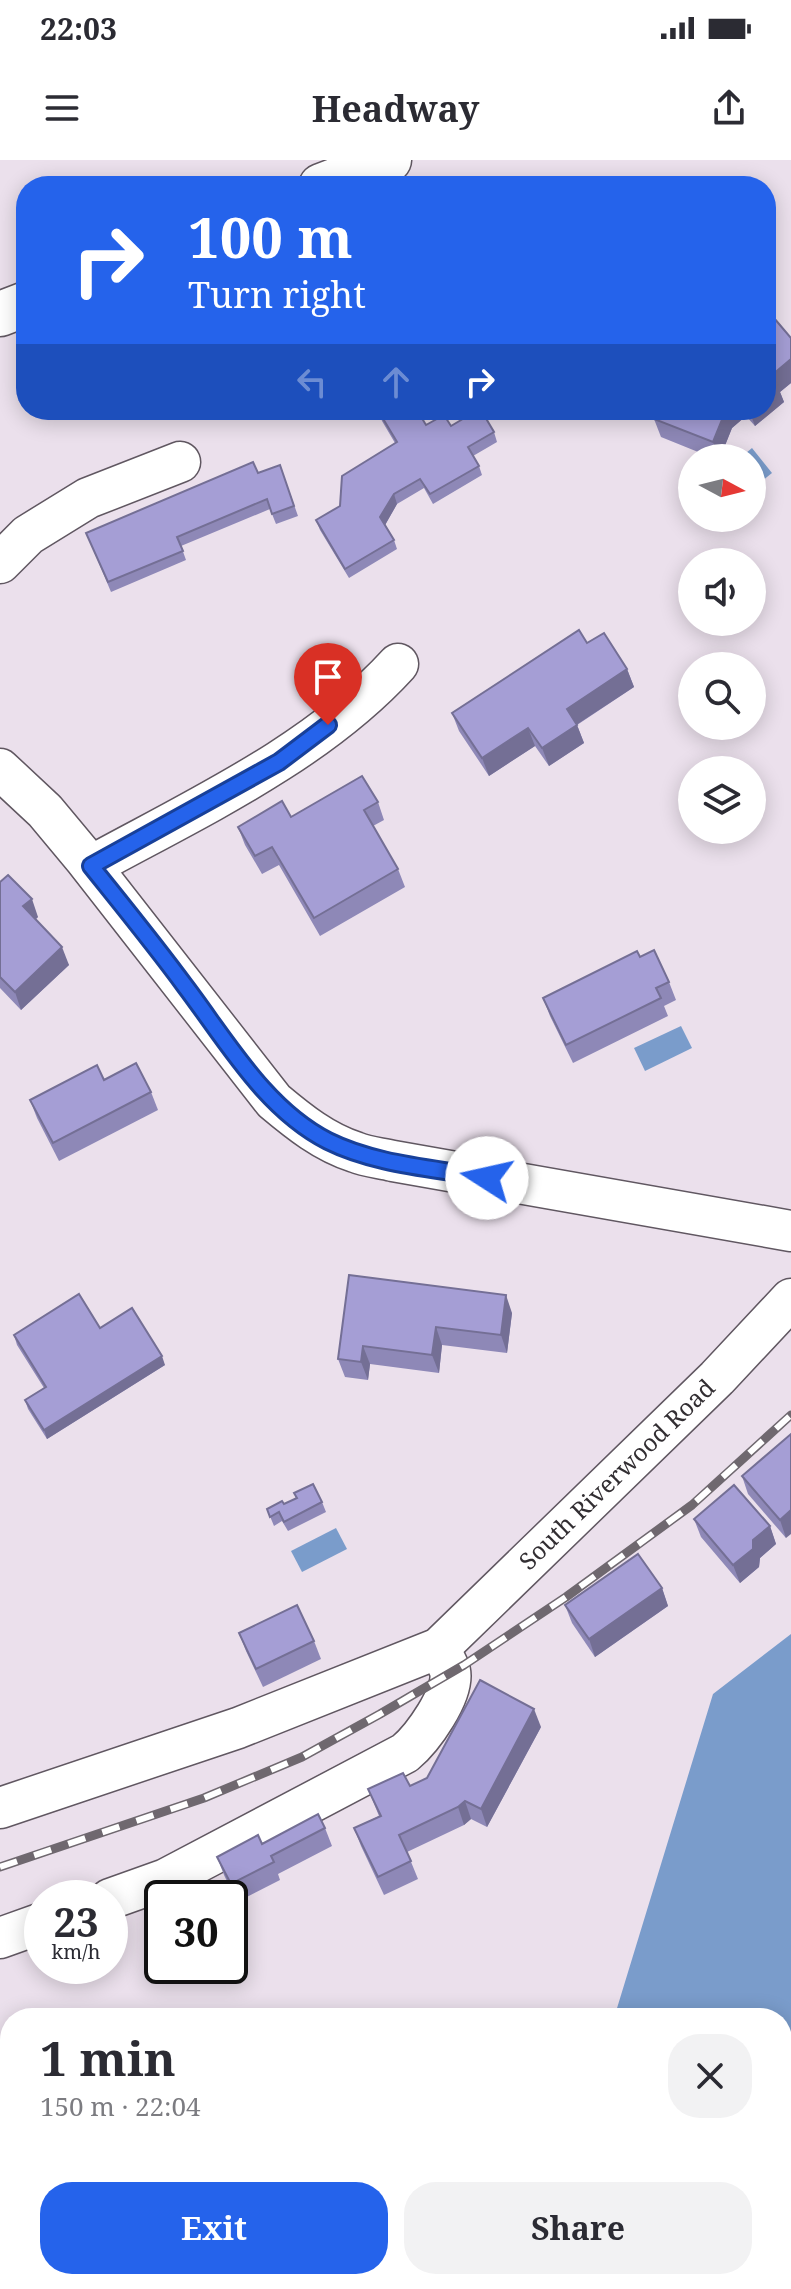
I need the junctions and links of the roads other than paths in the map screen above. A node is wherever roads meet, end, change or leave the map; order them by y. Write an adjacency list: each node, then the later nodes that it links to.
1 (389, 160): 2 (main road)
2 (347, 176)
3 (180, 462): 4 (street)
4 (0, 563)
5 (398, 664): 7 (street)
6 (0, 769): 7 (street)
7 (91, 866): 8 (street)
8 (791, 1231)
9 (791, 1299): 10 (street, South Riverwood Road)
10 (439, 1648): 11 (street, South Riverwood Road); 12 (street)
11 (0, 1808)
12 (128, 1893)
13 (24, 1929): 14 (street)
14 (0, 1938)

